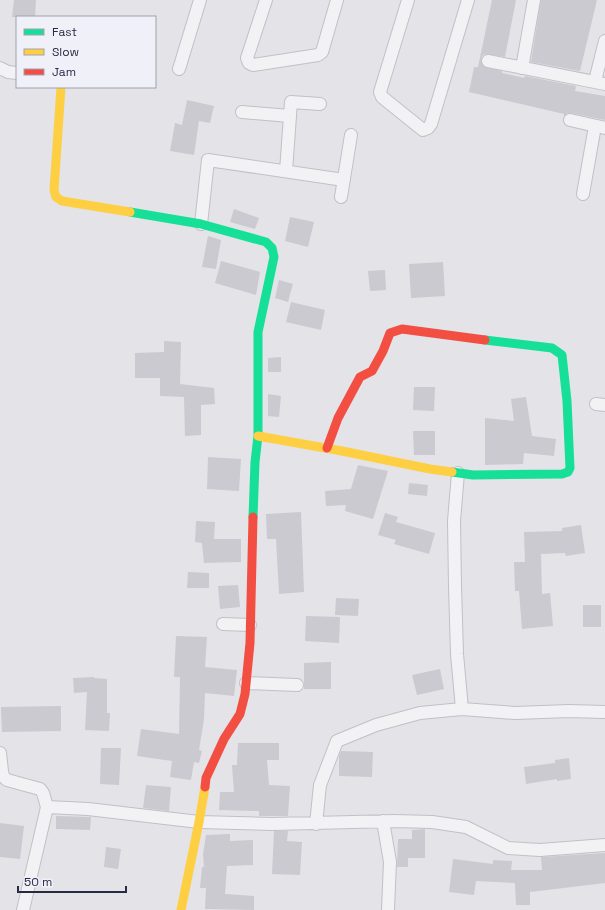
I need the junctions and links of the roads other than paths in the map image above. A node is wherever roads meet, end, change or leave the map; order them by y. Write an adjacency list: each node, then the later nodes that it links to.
1 (200, 0): 11 (street)
2 (266, 0): 3 (street)
3 (337, 0)
4 (408, 0): 5 (street)
5 (468, 0)
6 (534, 0): 10 (street)
7 (605, 41): 13 (street)
8 (488, 61): 10 (street)
9 (0, 68): 12 (street)
10 (522, 68): 13 (street)
11 (179, 70)
12 (16, 73)
13 (600, 82)
14 (62, 88): 25 (street)
15 (320, 104): 17 (street)
16 (242, 112): 17 (street)
17 (290, 116): 21 (street)
18 (570, 120): 19 (street)
19 (600, 127): 23 (street)
20 (351, 135): 22 (street)
21 (286, 171): 22 (street); 25 (street)
22 (344, 180): 24 (street)
23 (583, 194)
24 (341, 197)
25 (202, 224): 26 (street)
26 (258, 436): 27 (street); 30 (street)
27 (327, 448): 28 (street); 28 (street)
28 (458, 473): 33 (street)
29 (223, 624): 30 (street)
30 (250, 625): 31 (street)
31 (246, 683): 32 (street); 38 (street)
32 (298, 684)
33 (462, 709): 34 (street); 39 (street)
34 (605, 712)
35 (0, 753): 36 (street)
36 (47, 807): 38 (street); 41 (street)
37 (383, 821): 39 (street); 40 (street); 43 (street)
38 (198, 822): 39 (street); 42 (street)
39 (316, 824)
40 (605, 846)
41 (23, 910)
42 (181, 910)
43 (388, 910)

